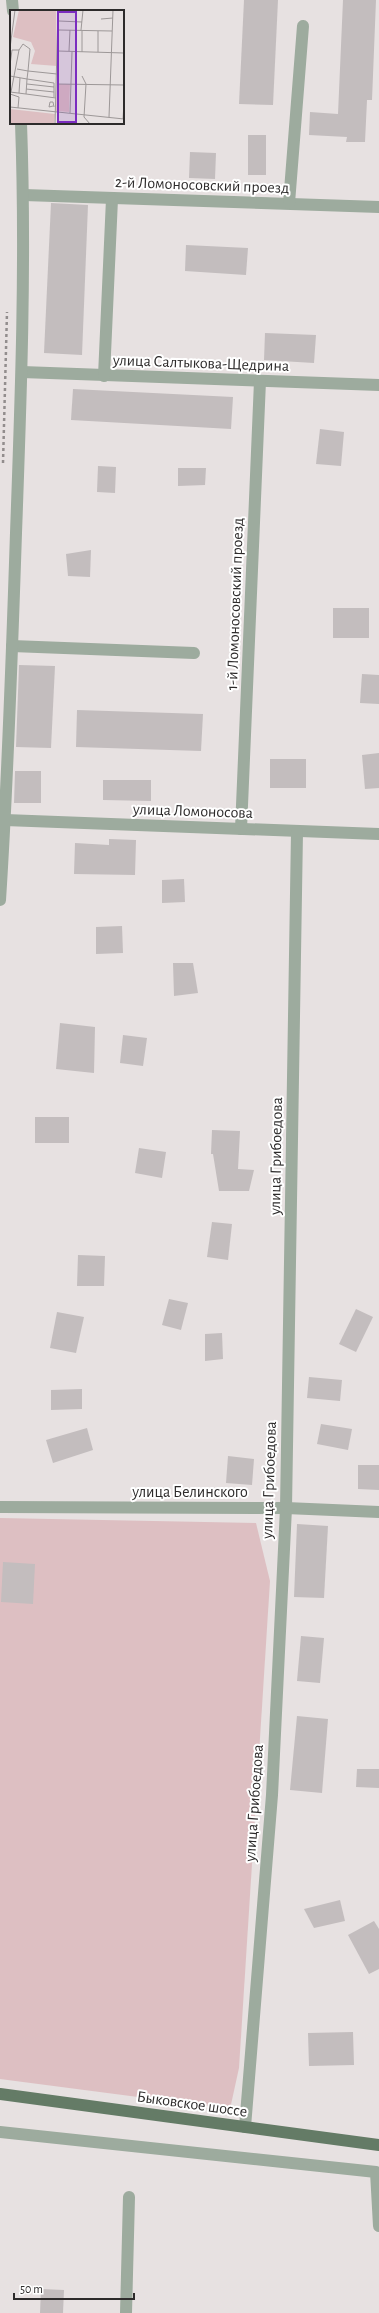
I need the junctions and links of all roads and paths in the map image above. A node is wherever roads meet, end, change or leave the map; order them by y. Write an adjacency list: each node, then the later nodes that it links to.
1 (12, 0): 2 (street)
2 (13, 10)
3 (303, 26): 7 (street)
4 (21, 124): 5 (street)
5 (24, 195): 6 (street, 2-й Ломоносовский проезд); 10 (street)
6 (112, 199): 7 (street, 2-й Ломоносовский проезд); 11 (street)
7 (289, 203): 8 (street, 2-й Ломоносовский проезд)
8 (379, 207)
9 (7, 310): 14 (path)
10 (22, 372): 11 (street, улица Салтыкова-Щедрина); 15 (street)
11 (104, 376): 12 (street, улица Салтыкова-Щедрина)
12 (260, 381): 13 (street, улица Салтыкова-Щедрина); 18 (street, 1-й Ломоносовский проезд)
13 (379, 385)
14 (3, 465)
15 (12, 646): 16 (street); 17 (street)
16 (194, 653)
17 (5, 820): 18 (street, улица Ломоносова); 21 (street)
18 (241, 829): 19 (street, улица Ломоносова)
19 (297, 832): 20 (street, улица Ломоносова); 23 (street, улица Грибоедова)
20 (379, 834)
21 (0, 900)
22 (0, 1507): 23 (street, улица Белинского)
23 (286, 1508): 24 (street, улица Белинского); 26 (street, улица Грибоедова)
24 (379, 1512)
25 (0, 2094): 26 (main road, Быковское шоссе)
26 (245, 2127): 28 (main road, Быковское шоссе)
27 (0, 2132): 30 (street)
28 (379, 2145)
29 (129, 2197): 31 (street)
30 (379, 2226)
31 (126, 2313)

